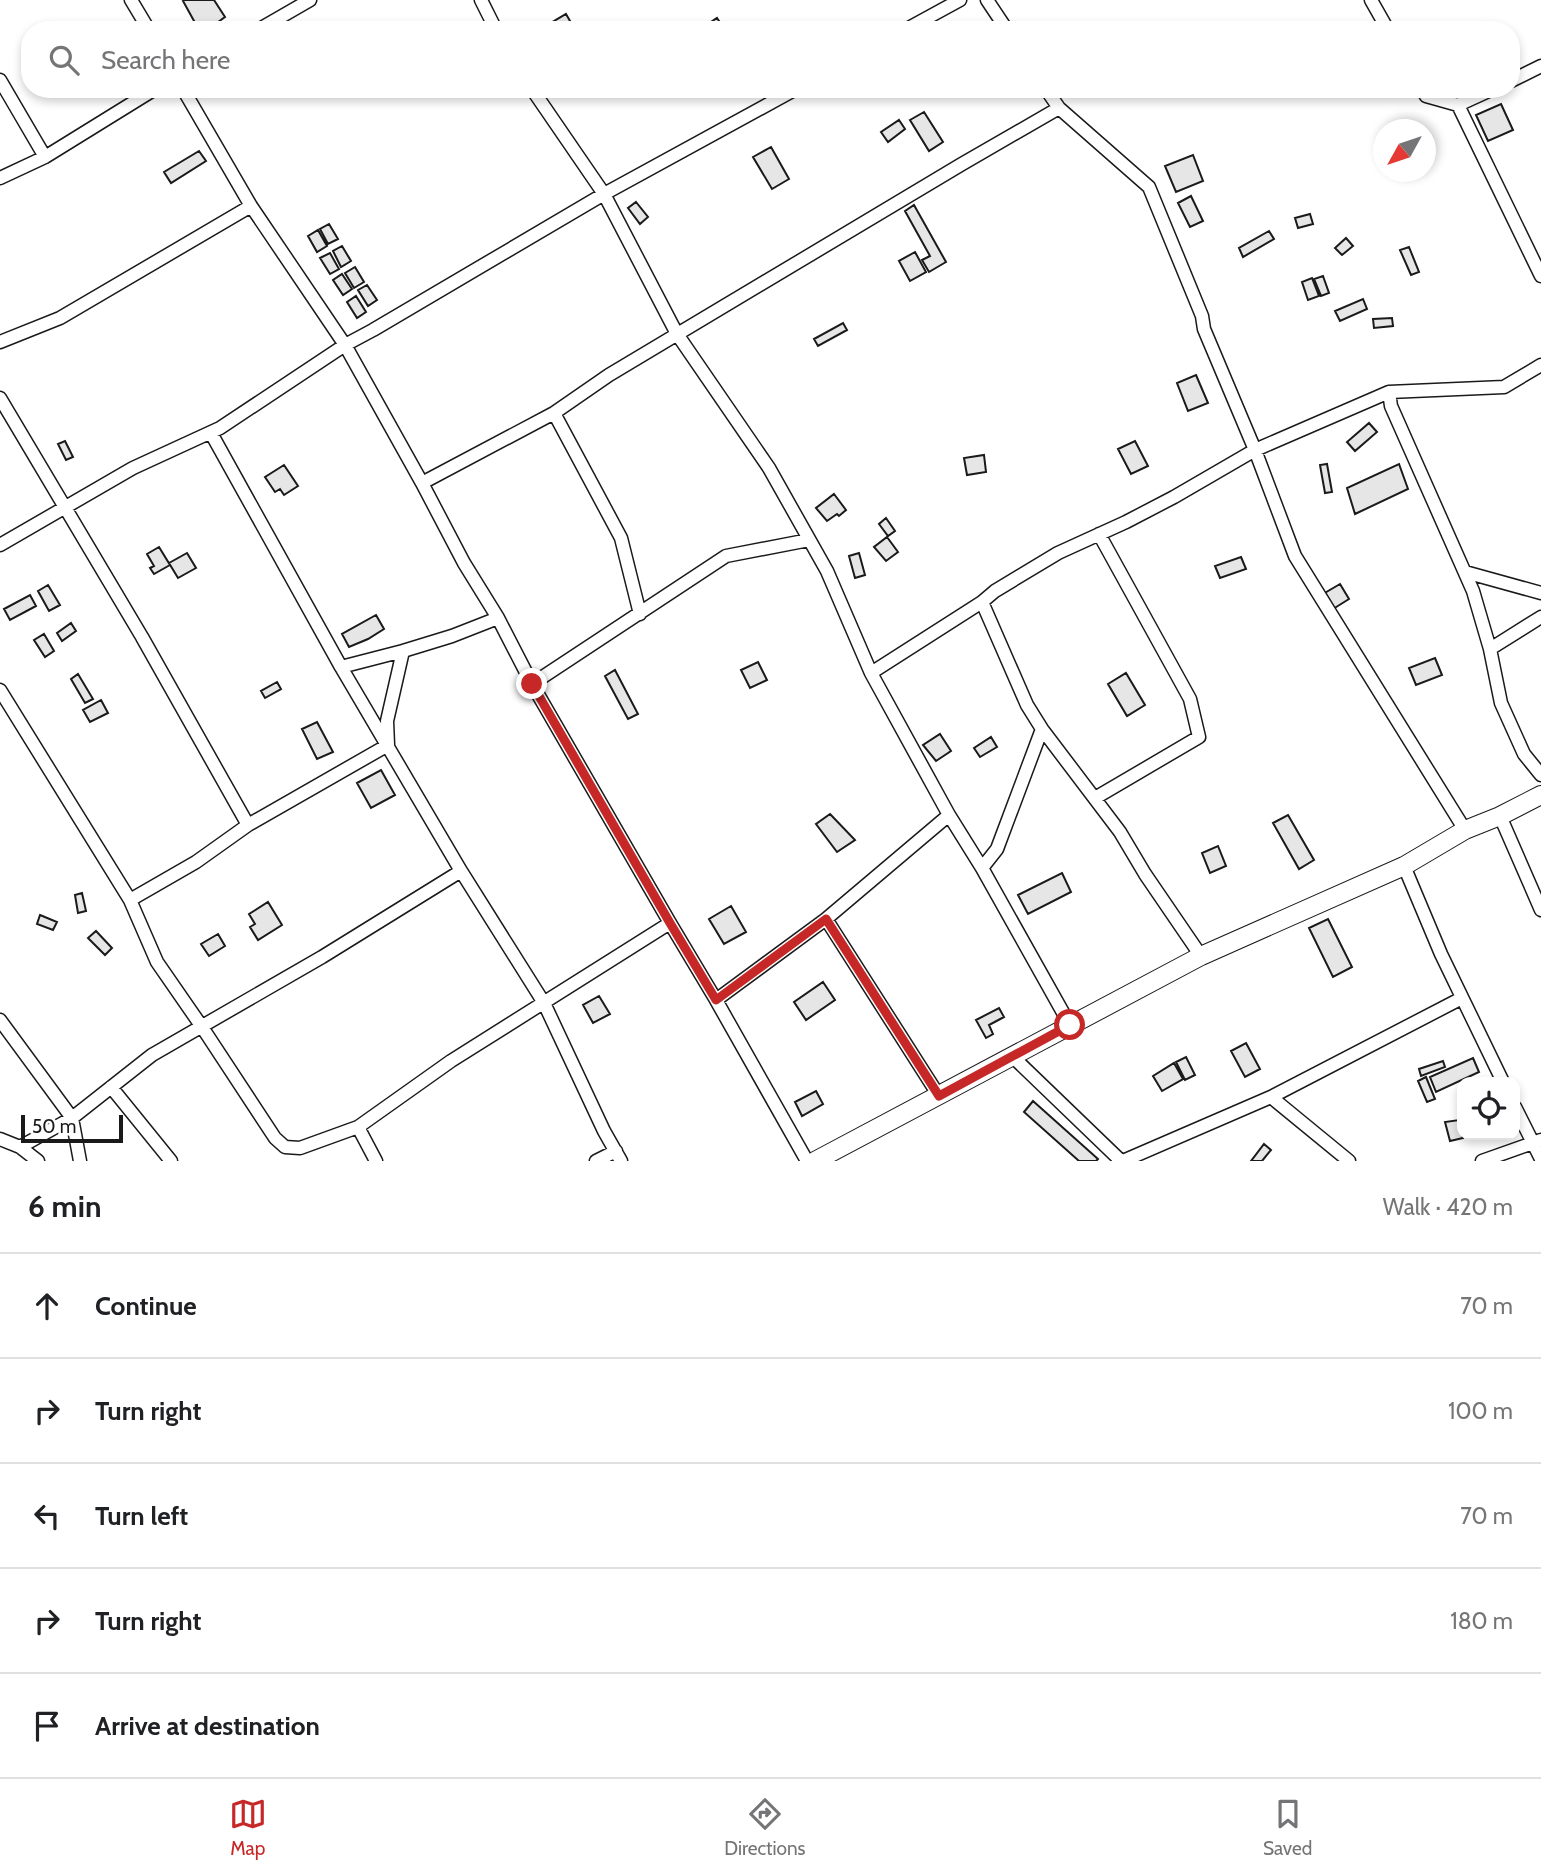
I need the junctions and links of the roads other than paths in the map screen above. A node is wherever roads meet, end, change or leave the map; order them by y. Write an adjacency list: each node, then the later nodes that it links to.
1 (131, 0): 7 (street)
2 (310, 0): 8 (street)
3 (481, 0): 9 (street)
4 (960, 0): 10 (street)
5 (987, 0): 11 (street)
6 (1371, 0): 12 (street)
7 (144, 21)
8 (273, 21)
9 (492, 21)
10 (922, 21)
11 (1001, 21)
12 (1383, 21)
13 (1541, 66): 14 (street)
14 (1520, 76)
15 (0, 80): 25 (street)
16 (140, 98): 25 (street)
17 (188, 98): 28 (street)
18 (538, 98): 27 (street)
19 (780, 98): 27 (street)
20 (1052, 98): 24 (street)
21 (1433, 98): 23 (street)
22 (1473, 98): 23 (street)
23 (1458, 105): 29 (street)
24 (1059, 108): 30 (street); 38 (street)
25 (44, 157): 26 (street)
26 (0, 178)
27 (604, 194): 30 (street); 32 (street)
28 (251, 206): 31 (street); 32 (street)
29 (1541, 276)
30 (677, 334): 36 (street); 42 (street)
31 (0, 342)
32 (345, 345): 37 (street); 39 (street)
33 (1541, 365): 34 (street)
34 (1389, 392): 38 (street); 44 (street)
35 (0, 398): 40 (street)
36 (554, 413): 39 (street); 47 (street)
37 (211, 433): 40 (street); 52 (street)
38 (1255, 450): 41 (street); 64 (street)
39 (422, 483): 49 (street)
40 (65, 508): 43 (street); 63 (street)
41 (1099, 534): 46 (street); 60 (street)
42 (809, 541): 47 (street); 53 (street)
43 (0, 545)
44 (1465, 572): 45 (street); 50 (street)
45 (1541, 593)
46 (982, 602): 53 (street); 56 (street)
47 (640, 614): 54 (street)
48 (1541, 617): 50 (street)
49 (498, 618): 51 (street); 54 (street)
50 (1490, 649): 58 (street)
51 (404, 651): 52 (street); 57 (street)
52 (341, 667): 57 (street)
53 (872, 673): 61 (street)
54 (532, 684): 71 (street)
55 (0, 690): 68 (street)
56 (1042, 729): 60 (street); 66 (street)
57 (388, 745): 63 (street); 67 (street)
58 (1541, 775)
59 (1541, 795): 62 (street)
60 (1095, 798): 72 (street)
61 (949, 815): 66 (street); 70 (street)
62 (1500, 816): 64 (street); 69 (street)
63 (248, 825): 68 (street)
64 (1465, 830): 65 (street)
65 (1404, 866): 72 (street); 73 (street)
66 (982, 867): 77 (street)
67 (461, 871): 75 (street); 78 (street)
68 (130, 900): 78 (street)
69 (1541, 910)
70 (826, 919): 74 (street); 82 (street)
71 (670, 923): 74 (street); 75 (street)
72 (1201, 956): 77 (street)
73 (1462, 998): 80 (street); 83 (street)
74 (716, 1000): 97 (street)
75 (544, 1003): 86 (street); 90 (street)
76 (0, 1020): 85 (street)
77 (1070, 1025): 79 (street)
78 (202, 1027): 81 (street); 86 (street)
79 (1012, 1056): 82 (street); 99 (street)
80 (1501, 1077)
81 (111, 1087): 85 (street); 94 (street)
82 (939, 1096): 98 (street)
83 (1272, 1097): 99 (street); 100 (street)
84 (1520, 1115): 88 (street)
85 (72, 1118): 89 (street); 93 (street)
86 (358, 1127): 95 (street)
87 (0, 1139): 89 (street)
88 (1537, 1141): 91 (street); 101 (street)
89 (20, 1147): 92 (street)
90 (618, 1156): 96 (street)
91 (1541, 1159)
92 (38, 1161)
93 (80, 1161)
94 (171, 1161)
95 (376, 1161)
96 (597, 1161)
97 (807, 1161)
98 (815, 1161)
99 (1122, 1161)
100 (1349, 1161)
101 (1482, 1161)

